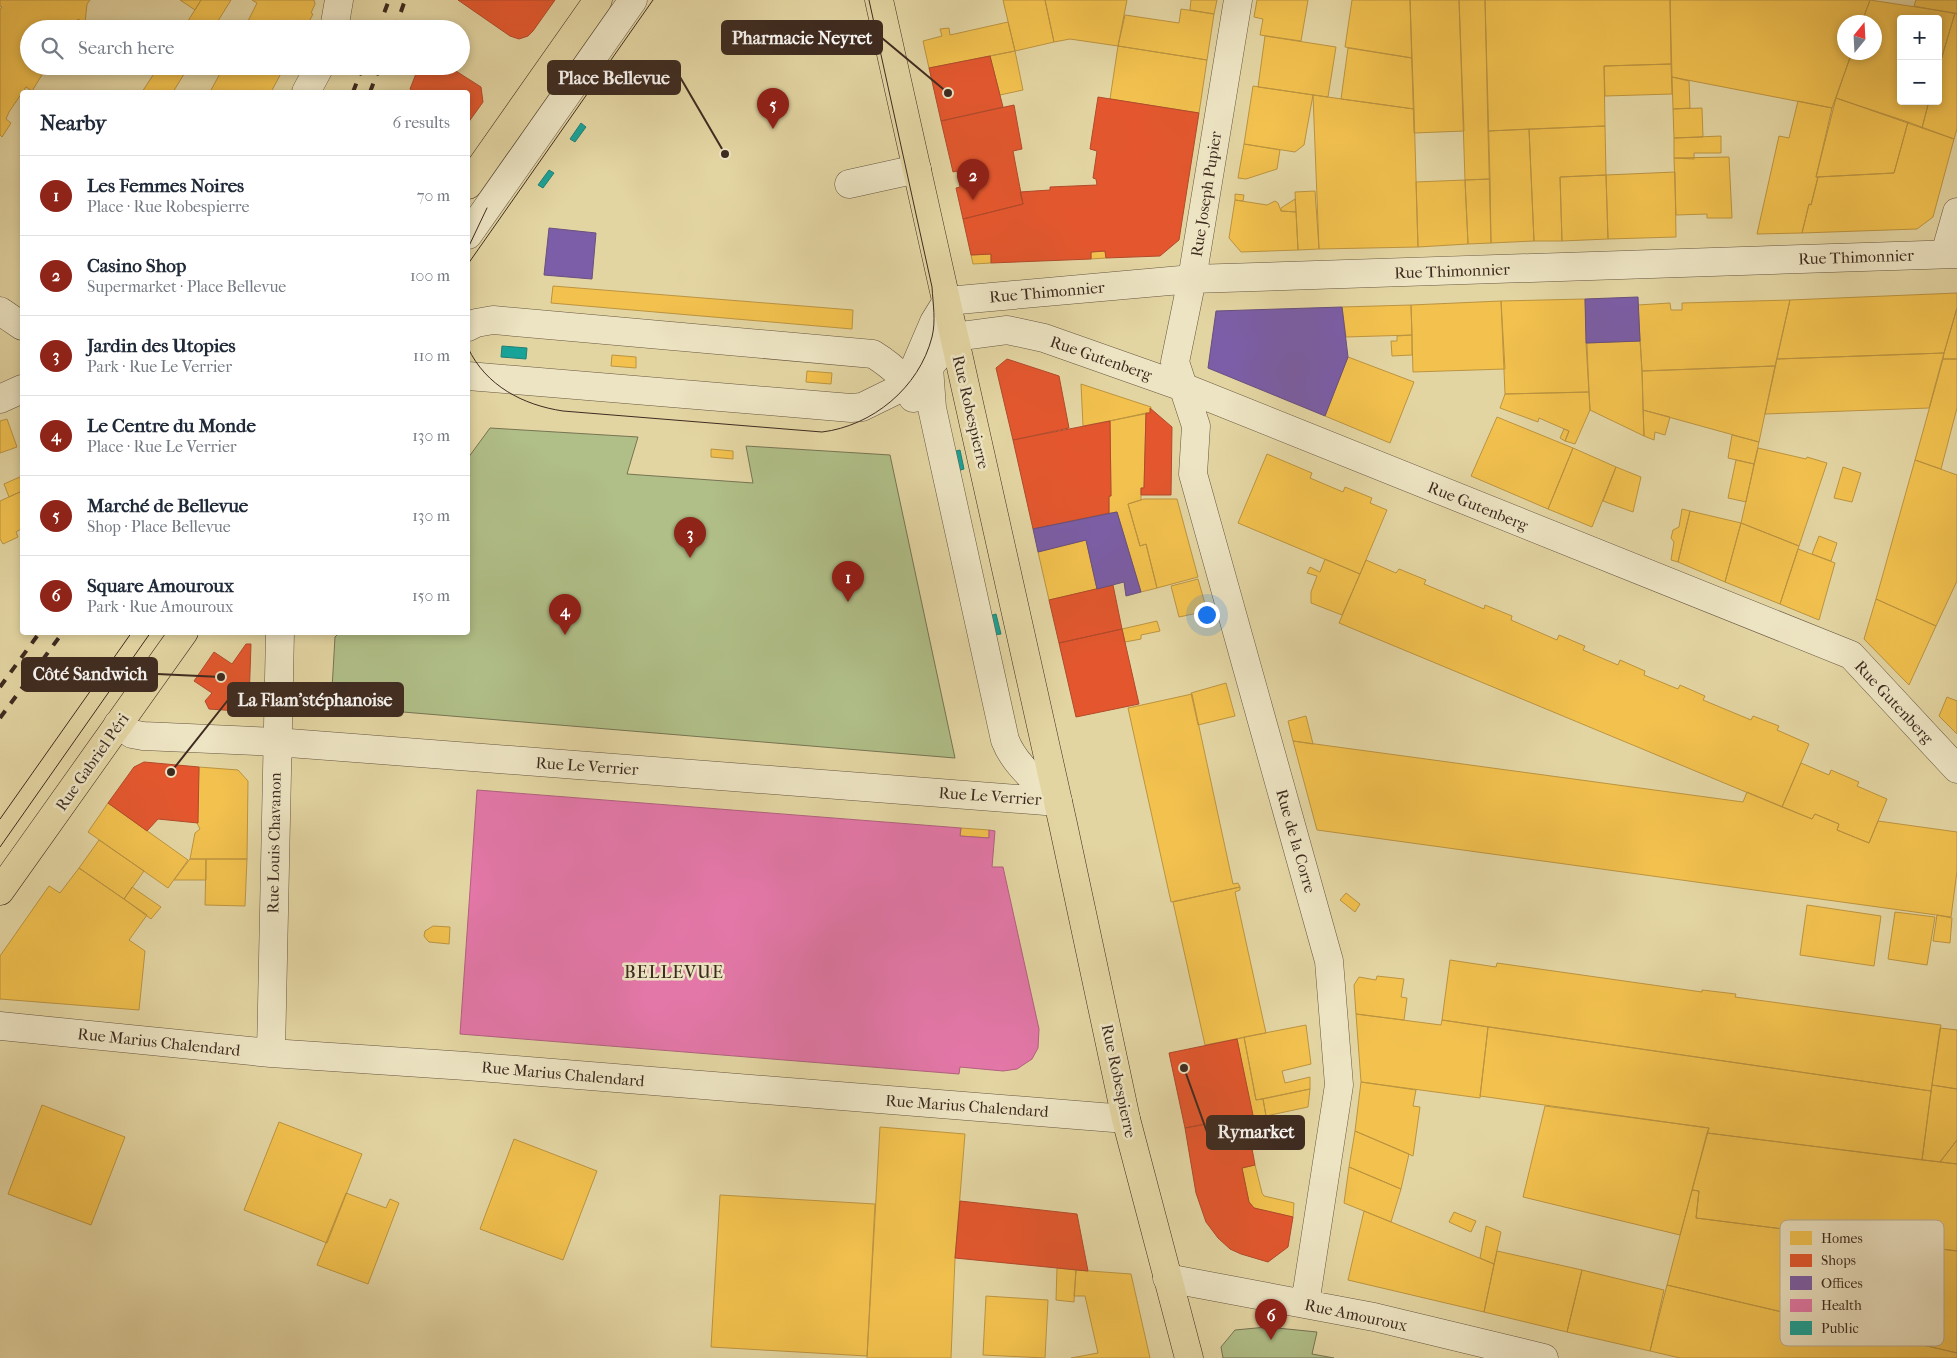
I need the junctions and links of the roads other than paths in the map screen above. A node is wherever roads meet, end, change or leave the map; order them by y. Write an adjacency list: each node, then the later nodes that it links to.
1 (339, 0): 6 (street)
2 (598, 0): 10 (main road)
3 (633, 0): 13 (street)
4 (879, 0): 9 (main road)
5 (1238, 0): 15 (street, Rue Joseph Pupier)
6 (336, 20)
7 (315, 75): 8 (street)
8 (307, 90)
9 (917, 169): 11 (street); 16 (main road)
10 (470, 181)
11 (849, 184)
12 (1957, 212): 14 (street)
13 (470, 232)
14 (1951, 254): 15 (street, Rue Thimonnier)
15 (1192, 279): 16 (street, Rue Thimonnier); 23 (street, Rue Joseph Pupier)
16 (947, 301): 20 (main road); 22 (street)
17 (0, 312): 18 (street)
18 (20, 325)
19 (470, 326): 22 (street)
20 (954, 337): 23 (street, Rue Gutenberg); 26 (street, Rue Robespierre); 32 (main road, Rue Robespierre)
21 (470, 376): 22 (street)
22 (907, 385): 26 (street); 32 (street)
23 (1183, 386): 31 (street, Rue Gutenberg); 38 (street, Rue de la Corre)
24 (20, 391): 25 (street)
25 (0, 398)
26 (932, 401): 32 (street, Rue Robespierre)
27 (182, 635): 29 (main road, Rue Gabriel Péri)
28 (280, 635): 30 (street, Rue Louis Chavanon)
29 (118, 724): 30 (street, Rue Le Verrier); 33 (main road, Rue Gabriel Péri)
30 (276, 742): 32 (street, Rue Le Verrier); 35 (street, Rue Louis Chavanon)
31 (1957, 769)
32 (1058, 802): 36 (main road, Rue Robespierre)
33 (0, 891)
34 (0, 1026): 35 (street, Rue Marius Chalendard)
35 (271, 1053): 36 (street, Rue Marius Chalendard)
36 (1126, 1119): 37 (main road, Rue Robespierre)
37 (1167, 1278): 38 (street, Rue Amouroux); 39 (main road, Rue Robespierre)
38 (1305, 1304): 40 (street, Rue Amouroux)
39 (1189, 1358)
40 (1544, 1358)

